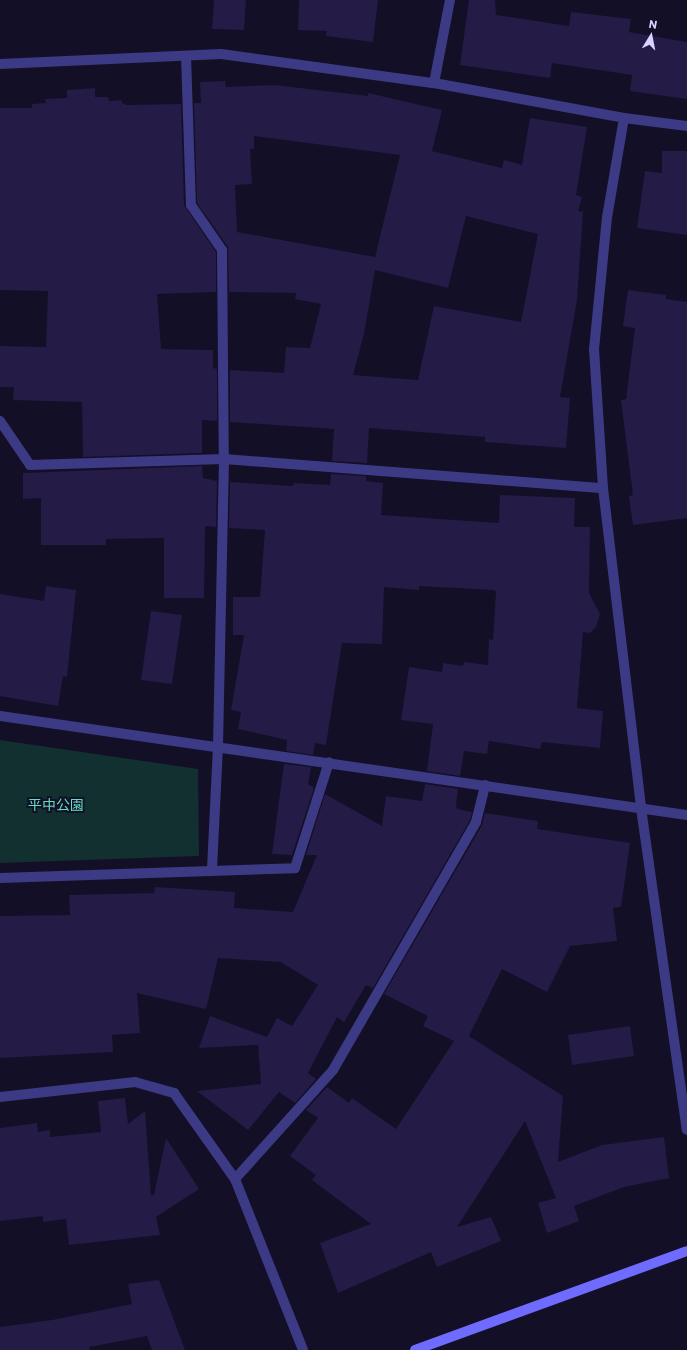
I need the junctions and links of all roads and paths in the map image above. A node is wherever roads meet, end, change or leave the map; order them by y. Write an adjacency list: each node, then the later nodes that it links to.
1 (450, 0): 4 (street)
2 (186, 56): 3 (street); 4 (street); 8 (street)
3 (0, 64)
4 (434, 83): 5 (street)
5 (624, 118): 6 (street); 9 (street)
6 (687, 126)
7 (0, 421): 8 (street)
8 (224, 459): 9 (street); 11 (street)
9 (603, 488): 14 (street)
10 (0, 716): 11 (street)
11 (218, 746): 12 (street); 16 (street)
12 (329, 762): 13 (street); 16 (street)
13 (485, 785): 14 (street); 20 (street)
14 (641, 808): 15 (street); 19 (street)
15 (687, 815)
16 (212, 870): 17 (street)
17 (0, 878)
18 (0, 1097): 20 (street)
19 (687, 1130)
20 (235, 1179): 22 (street)
21 (687, 1251): 23 (street)
22 (303, 1350)
23 (415, 1350)

